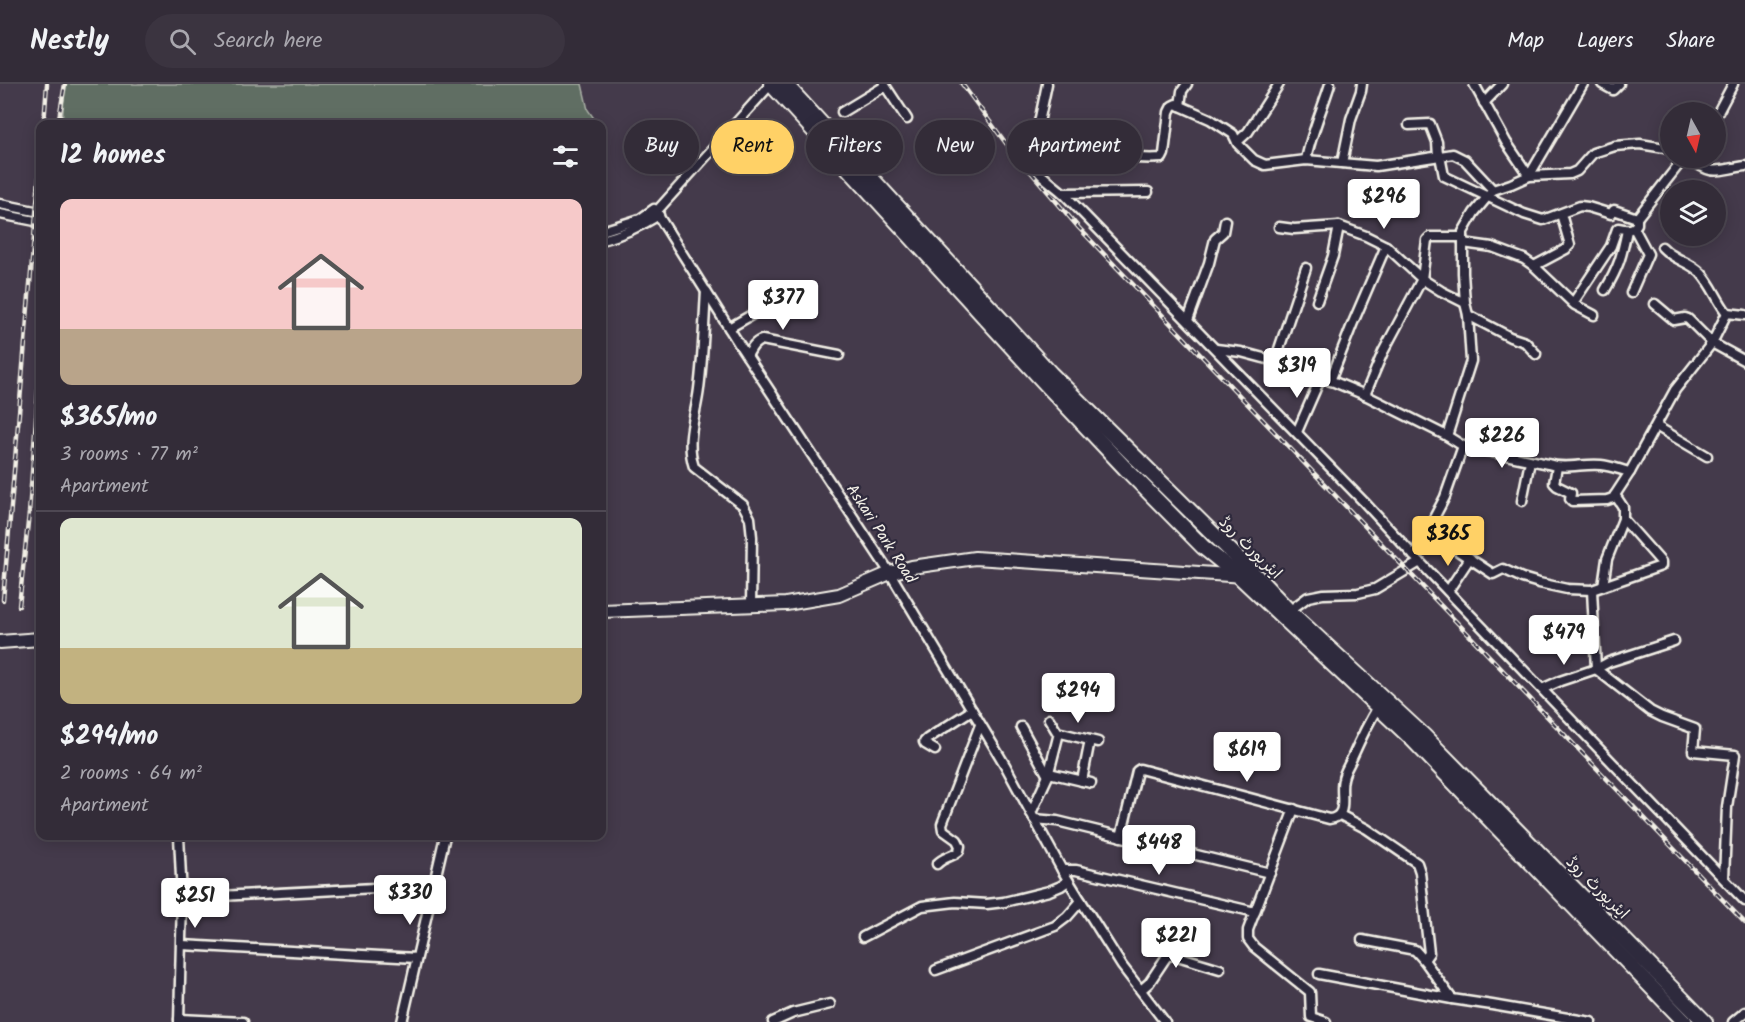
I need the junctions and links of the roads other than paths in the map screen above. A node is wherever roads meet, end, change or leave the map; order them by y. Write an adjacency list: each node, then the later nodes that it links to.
1 (771, 84): 38 (street); 94 (main road, ایئرپورٹ روڈ)
2 (785, 84): 95 (main road, ایئرپورٹ روڈ)
3 (1047, 84): 20 (street)
4 (1187, 84): 17 (street)
5 (1279, 84): 22 (street)
6 (1330, 84): 26 (street)
7 (1362, 84): 27 (street)
8 (1474, 84): 16 (street)
9 (1502, 84): 16 (street)
10 (1582, 84): 32 (street)
11 (1602, 84): 12 (street)
12 (1619, 84)
13 (1733, 84): 15 (street)
14 (884, 85): 18 (street); 19 (street)
15 (1723, 102)
16 (1484, 103): 32 (street)
17 (1180, 106): 22 (street); 25 (street)
18 (842, 112)
19 (907, 119)
20 (1040, 120)
21 (1409, 125): 24 (street)
22 (1237, 142): 26 (street)
23 (1660, 147): 32 (street)
24 (1439, 156): 27 (street); 35 (street); 35 (street)
25 (1142, 157)
26 (1306, 160): 27 (street)
27 (1342, 163)
28 (1745, 165): 30 (street)
29 (1680, 168): 41 (street)
30 (1704, 168)
31 (1041, 174): 34 (street)
32 (1529, 176): 35 (street)
33 (1148, 192): 34 (street)
34 (1063, 193): 67 (street)
35 (1491, 193): 40 (street); 49 (street)
36 (0, 204): 37 (street)
37 (36, 211)
38 (656, 212): 47 (street); 48 (street); 56 (street, Askari Park Road)
39 (0, 214): 42 (street)
40 (1561, 214): 41 (street); 52 (street)
41 (1637, 218): 46 (street)
42 (36, 221)
43 (1225, 221): 67 (street)
44 (1279, 226): 45 (street)
45 (1339, 226): 50 (street); 58 (street)
46 (1630, 229): 55 (street); 57 (street); 60 (street)
47 (606, 230)
48 (606, 239)
49 (1463, 240): 52 (street); 54 (street); 59 (street)
50 (1386, 246): 54 (street); 77 (street)
51 (1662, 246): 63 (street)
52 (1534, 266): 60 (street)
53 (1306, 268): 74 (street)
54 (1422, 279): 59 (street); 78 (street)
55 (1605, 290)
56 (705, 291): 68 (street, Askari Park Road); 99 (street)
57 (1631, 292)
58 (1317, 301)
59 (1465, 303): 64 (street)
60 (1573, 303): 65 (street)
61 (1655, 304): 69 (street)
62 (769, 305): 68 (street)
63 (1727, 313): 66 (street); 69 (street)
64 (1468, 315): 71 (street); 81 (street)
65 (1594, 315)
66 (1745, 315)
67 (1188, 320): 70 (street)
68 (729, 328): 73 (street, Askari Park Road)
69 (1712, 343): 75 (street); 79 (street)
70 (1215, 349): 74 (street); 80 (street)
71 (1536, 354)
72 (839, 355): 73 (street)
73 (747, 356): 93 (street, Askari Park Road)
74 (1275, 361): 76 (street)
75 (1745, 361)
76 (1321, 377): 77 (street); 80 (street)
77 (1330, 381): 78 (street)
78 (1365, 395): 81 (street)
79 (1656, 426): 83 (street); 86 (street)
80 (1296, 432): 92 (street)
81 (1447, 436): 82 (street)
82 (1463, 446): 84 (street); 90 (street)
83 (1707, 456)
84 (1530, 461): 85 (street); 88 (street)
85 (1557, 467): 86 (street); 87 (street)
86 (1630, 472): 87 (street)
87 (1615, 495): 89 (street)
88 (1522, 501)
89 (1623, 519): 96 (street); 96 (street)
90 (1423, 540): 91 (street); 92 (street)
91 (1470, 558): 97 (street); 98 (street)
92 (1417, 559): 98 (street); 101 (street)
93 (890, 573): 94 (street); 99 (street); 108 (street, Askari Park Road)
94 (1239, 576): 95 (street); 107 (main road, ایئرپورٹ روڈ)
95 (1256, 576): 101 (main road, ایئرپورٹ روڈ)
96 (1603, 586): 97 (street)
97 (1592, 590): 105 (street)
98 (1448, 591): 106 (street)
99 (751, 605): 100 (street)
100 (606, 611)
101 (1289, 611): 151 (main road, ایئرپورٹ روڈ)
102 (36, 639): 104 (street)
103 (1674, 641): 105 (street)
104 (0, 642)
105 (1596, 669): 106 (street); 124 (street)
106 (1542, 689): 124 (street)
107 (1378, 707): 116 (street); 150 (main road, ایئرپورٹ روڈ)
108 (972, 711): 110 (street, Askari Park Road); 113 (street)
109 (1049, 719): 112 (street)
110 (980, 725): 117 (street, Askari Park Road); 121 (street)
111 (1021, 727): 114 (street)
112 (1059, 733): 114 (street); 114 (street)
113 (935, 750)
114 (1049, 774): 117 (street)
115 (1294, 809): 116 (street); 118 (street); 123 (street)
116 (1340, 815): 135 (street)
117 (1033, 816): 118 (street); 122 (street, Askari Park Road)
118 (1121, 837): 123 (street)
119 (179, 840): 127 (street)
120 (444, 840): 126 (street)
121 (937, 864)
122 (1062, 870): 125 (street, Askari Park Road); 130 (street)
123 (1270, 873): 130 (street)
124 (1724, 878): 128 (street)
125 (1068, 881): 129 (street, Askari Park Road); 131 (street)
126 (433, 885): 127 (street); 134 (street)
127 (182, 898): 133 (street)
128 (1745, 901)
129 (1081, 902): 137 (street); 139 (street, Askari Park Road)
130 (1255, 912): 148 (street)
131 (863, 937)
132 (1362, 940): 135 (street)
133 (182, 945): 134 (street); 143 (street)
134 (416, 958): 145 (street)
135 (1424, 960): 140 (street)
136 (1220, 969): 139 (street)
137 (936, 970)
138 (1319, 974): 140 (street)
139 (1141, 990): 147 (street, Askari Park Road)
140 (1452, 999): 149 (street)
141 (830, 1004): 146 (street)
142 (1745, 1012): 152 (street)
143 (179, 1020): 144 (street)
144 (243, 1022)
145 (402, 1022)
146 (773, 1022)
147 (1164, 1022)
148 (1326, 1022)
149 (1591, 1022)
150 (1685, 1022)
151 (1705, 1022)
152 (1733, 1022)

